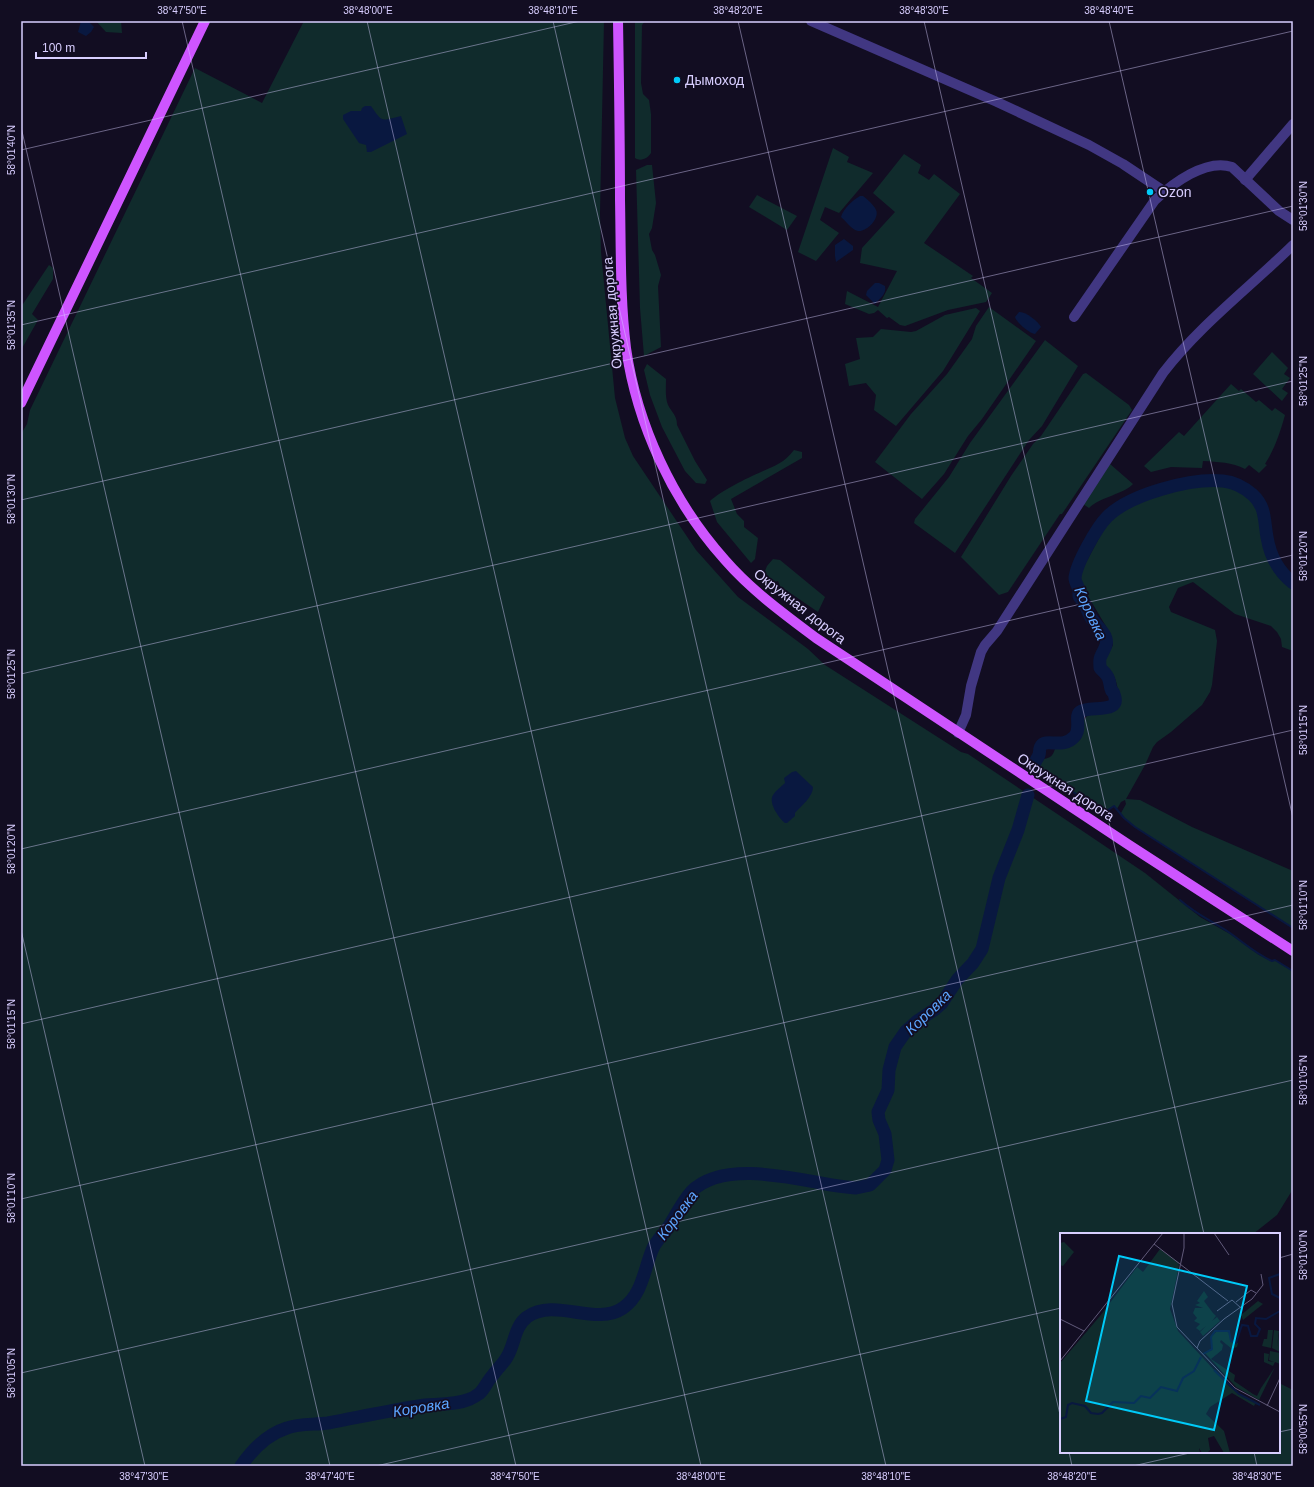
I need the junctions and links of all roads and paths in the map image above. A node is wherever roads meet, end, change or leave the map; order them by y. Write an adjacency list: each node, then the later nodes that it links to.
1 (205, 21): 10 (main road)
2 (618, 21): 11 (main road, Окружная дорога)
3 (810, 21): 6 (street)
4 (1293, 124): 5 (street)
5 (1245, 180): 6 (street); 7 (street)
6 (1165, 192): 9 (street)
7 (1293, 220)
8 (1293, 245): 11 (street)
9 (1074, 317)
10 (21, 403)
11 (958, 733): 12 (main road, Окружная дорога)
12 (1293, 951)

